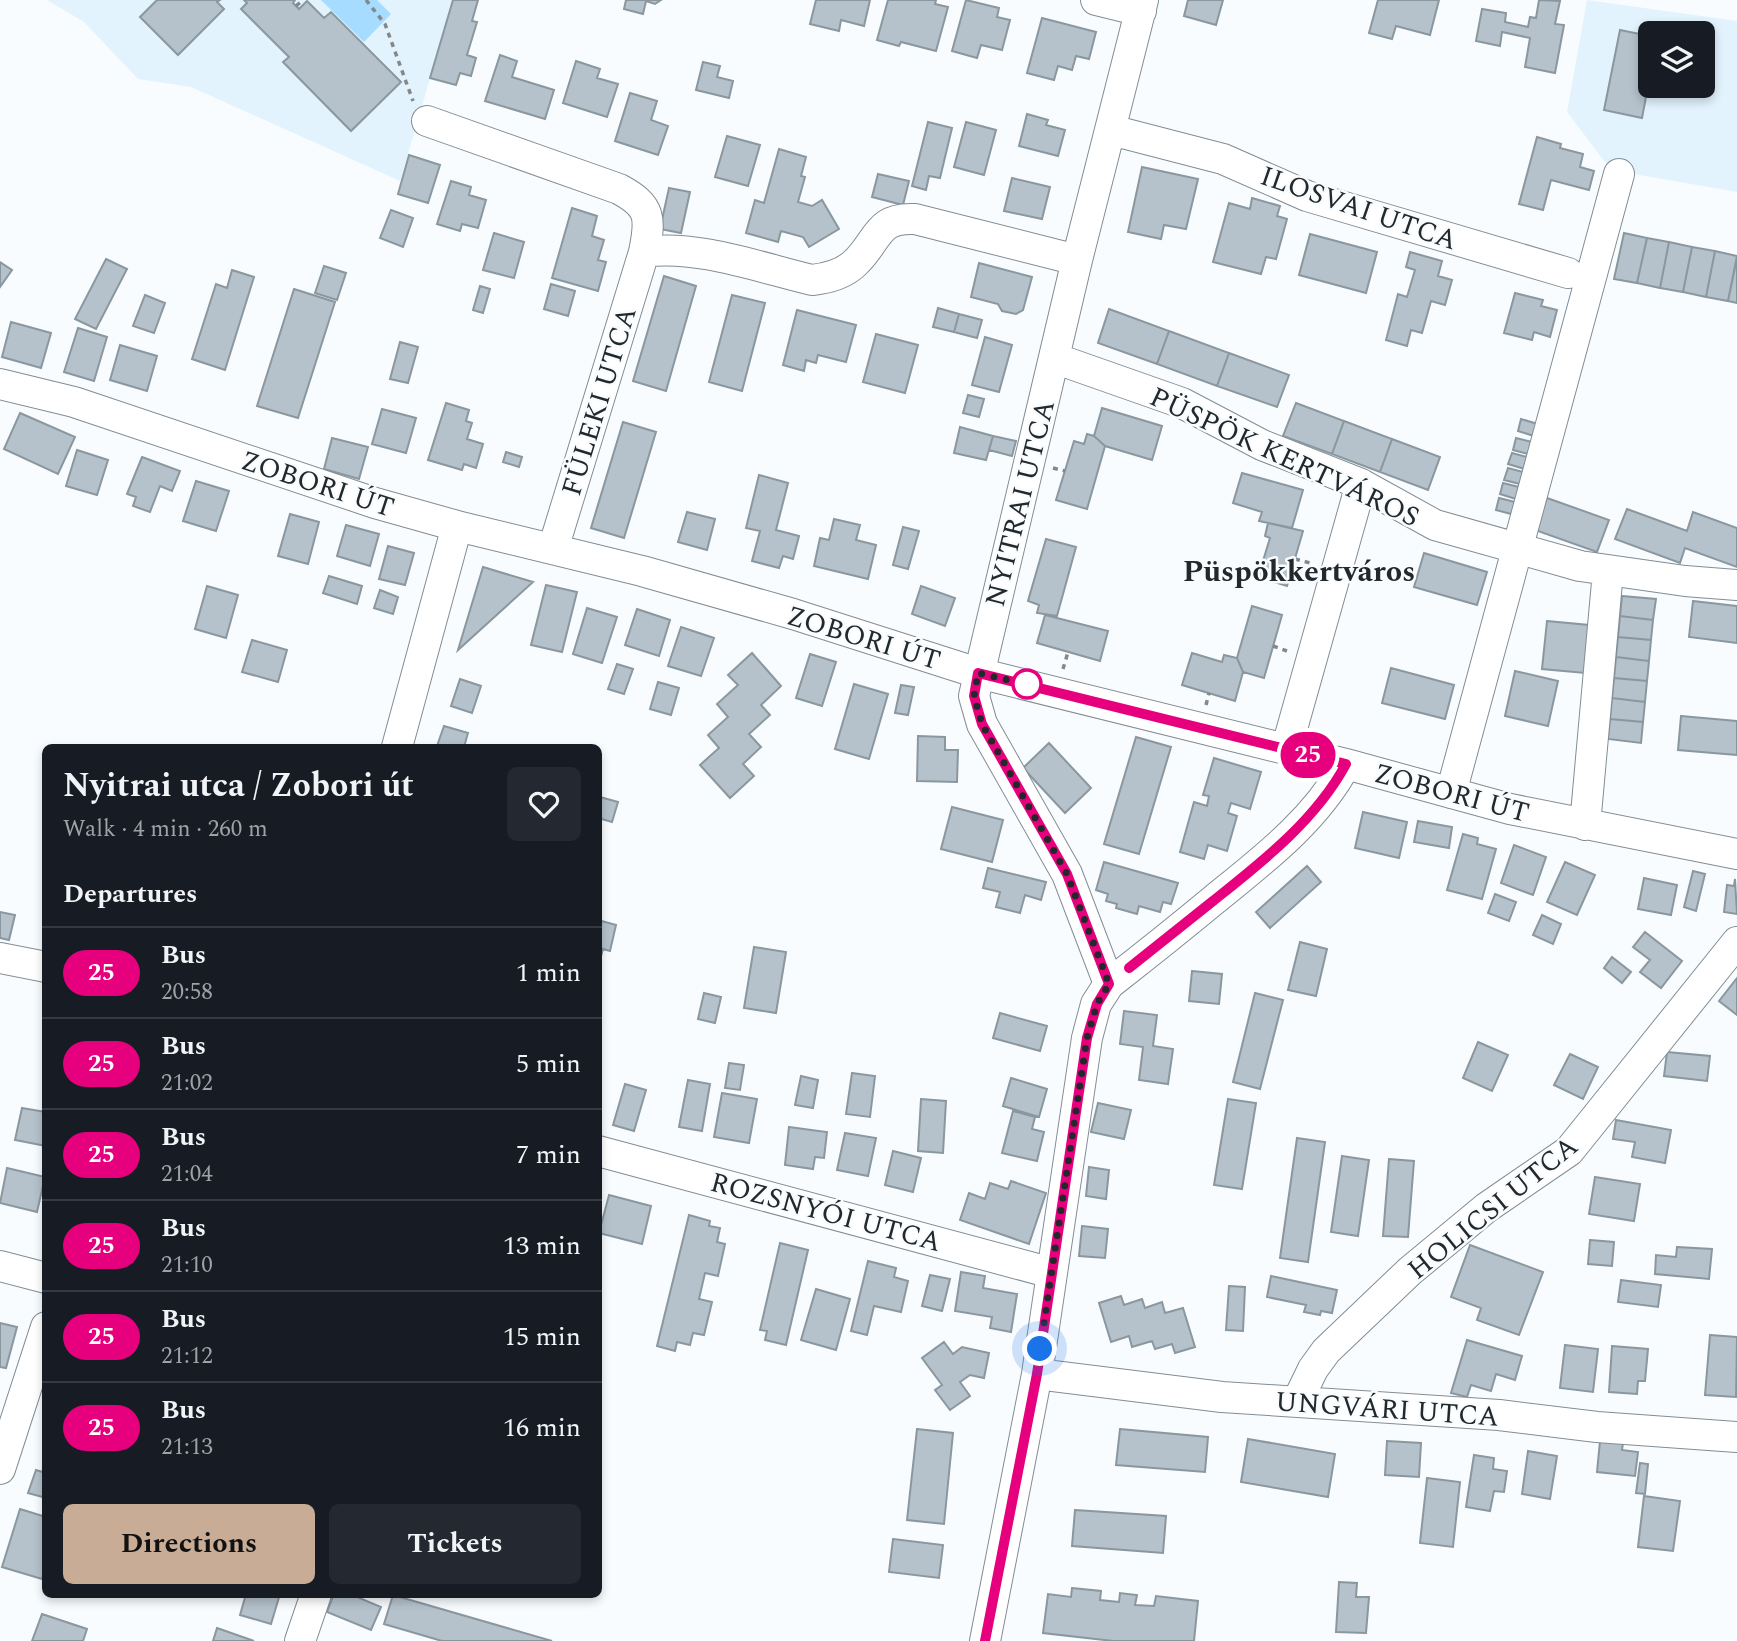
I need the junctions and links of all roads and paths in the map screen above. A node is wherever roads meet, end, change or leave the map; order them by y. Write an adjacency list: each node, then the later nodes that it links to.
1 (303, 0): 5 (path)
2 (366, 0): 6 (path)
3 (1096, 0): 4 (street)
4 (1142, 5): 7 (street, NYITRAI UTCA)
5 (296, 6)
6 (427, 121): 9 (street, FÜLEKI UTCA)
7 (1111, 130): 10 (street, NYITRAI UTCA); 11 (street, ILOSVAI UTCA)
8 (1619, 174): 17 (street)
9 (644, 252): 10 (street); 16 (street, FÜLEKI UTCA)
10 (1077, 260): 12 (street, NYITRAI UTCA)
11 (1568, 274)
12 (1055, 358): 14 (street, PÜSPÖK KERTVÁROS); 22 (street, NYITRAI UTCA)
13 (0, 384): 15 (street, ZOBORI ÚT)
14 (1361, 484): 17 (street, PÜSPÖK KERTVÁROS); 26 (street)
15 (457, 526): 16 (street, ZOBORI ÚT); 25 (street)
16 (552, 549): 22 (street, ZOBORI ÚT)
17 (1517, 550): 18 (street, PÜSPÖK KERTVÁROS); 28 (street)
18 (1608, 572): 19 (street, PÜSPÖK KERTVÁROS); 29 (street)
19 (1737, 585)
20 (1068, 652): 21 (path)
21 (1064, 667)
22 (978, 673): 26 (street, ZOBORI ÚT); 34 (street, NYITRAI UTCA)
23 (1209, 693): 24 (path)
24 (1205, 707)
25 (398, 744)
26 (1286, 750): 27 (street, ZOBORI ÚT)
27 (1346, 764): 28 (street, ZOBORI ÚT); 34 (street)
28 (1451, 793): 29 (street, ZOBORI ÚT)
29 (1585, 825): 30 (street, ZOBORI ÚT)
30 (1737, 854)
31 (1737, 942): 41 (street, HOLICSI UTCA)
32 (0, 958): 33 (street)
33 (42, 966)
34 (1109, 984): 37 (street)
35 (602, 1152): 37 (street, ROZSNYÓI UTCA)
36 (0, 1266): 38 (street)
37 (1052, 1273): 40 (street)
38 (42, 1277)
39 (42, 1339): 43 (street)
40 (1037, 1374): 41 (street, UNGVÁRI UTCA); 46 (street)
41 (1297, 1402): 42 (street, UNGVÁRI UTCA)
42 (1737, 1437)
43 (0, 1469)
44 (315, 1598): 45 (street)
45 (300, 1641)
46 (985, 1641)

